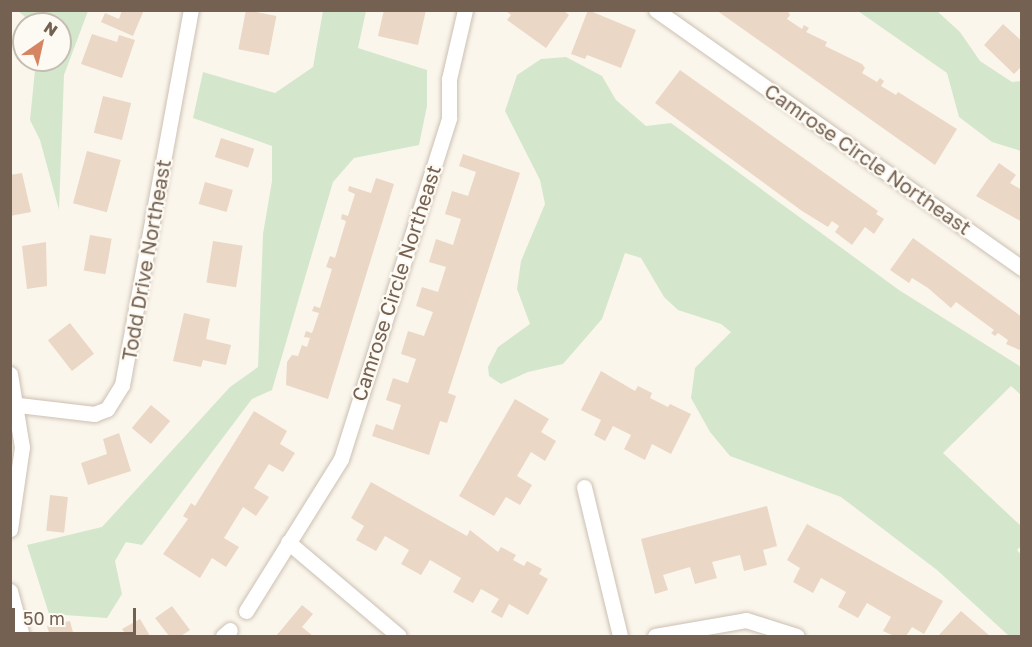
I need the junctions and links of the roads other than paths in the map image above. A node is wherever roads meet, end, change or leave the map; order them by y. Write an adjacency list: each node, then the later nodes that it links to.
1 (191, 10): 6 (street, Todd Drive Northeast)
2 (465, 10): 9 (street, Camrose Circle Northeast)
3 (656, 10): 4 (street, Camrose Circle Northeast)
4 (1022, 268)
5 (10, 374): 6 (street)
6 (14, 405): 8 (street)
7 (584, 487): 14 (street)
8 (10, 530)
9 (288, 542): 11 (street, Camrose Circle Northeast); 13 (street)
10 (10, 591): 12 (street)
11 (246, 611)
12 (22, 636)
13 (399, 636)
14 (620, 636)
15 (655, 636): 16 (street)
16 (798, 636)

